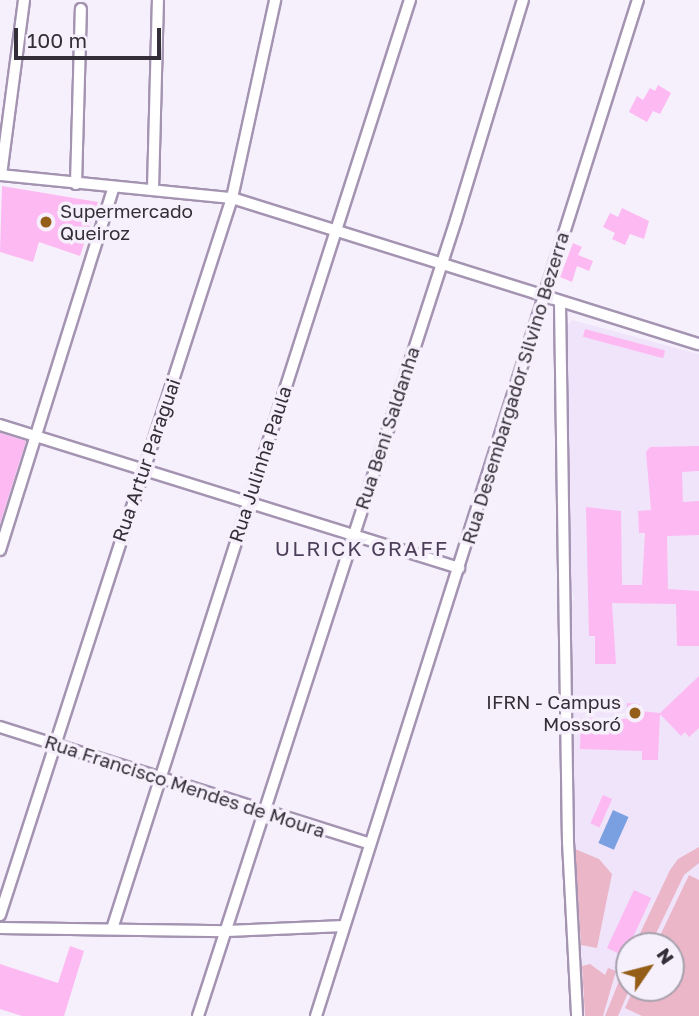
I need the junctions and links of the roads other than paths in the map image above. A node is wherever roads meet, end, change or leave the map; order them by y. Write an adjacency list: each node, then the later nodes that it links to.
1 (24, 0): 8 (street)
2 (159, 0): 11 (street)
3 (275, 0): 12 (street, Rua Artur Paraguai)
4 (410, 0): 13 (street, Rua Julinha Paula)
5 (523, 0): 14 (street, Rua Beni Saldanha)
6 (638, 0): 15 (street, Rua Desembargador Silvino Bezerra)
7 (81, 9): 9 (street)
8 (1, 175): 9 (street)
9 (76, 184): 10 (street)
10 (114, 187): 11 (street); 19 (street)
11 (153, 189): 12 (street)
12 (232, 198): 13 (street); 20 (street, Rua Artur Paraguai)
13 (336, 227): 14 (street); 21 (street, Rua Julinha Paula)
14 (441, 263): 15 (street); 22 (street, Rua Beni Saldanha)
15 (542, 297): 16 (street); 24 (street, Rua Desembargador Silvino Bezerra)
16 (560, 303): 17 (street); 37 (street)
17 (699, 344)
18 (0, 425): 19 (street)
19 (37, 440): 20 (street); 23 (street)
20 (141, 471): 21 (street); 26 (street, Rua Artur Paraguai)
21 (248, 502): 22 (street); 27 (street, Rua Julinha Paula)
22 (352, 536): 24 (street); 28 (street, Rua Beni Saldanha)
23 (0, 550)
24 (459, 568): 29 (street, Rua Desembargador Silvino Bezerra)
25 (0, 727): 26 (street, Rua Francisco Mendes de Moura)
26 (54, 744): 27 (street, Rua Francisco Mendes de Moura); 30 (street, Rua Artur Paraguai)
27 (160, 777): 28 (street, Rua Francisco Mendes de Moura); 33 (street, Rua Julinha Paula)
28 (264, 811): 29 (street, Rua Francisco Mendes de Moura); 34 (street, Rua Beni Saldanha)
29 (370, 844): 31 (street, Rua Desembargador Silvino Bezerra)
30 (0, 915)
31 (344, 926): 34 (street); 36 (street, Rua Desembargador Silvino Bezerra)
32 (0, 928): 33 (street)
33 (112, 929): 34 (street)
34 (227, 931): 35 (street, Rua Beni Saldanha)
35 (198, 1016)
36 (316, 1016)
37 (577, 1016)

